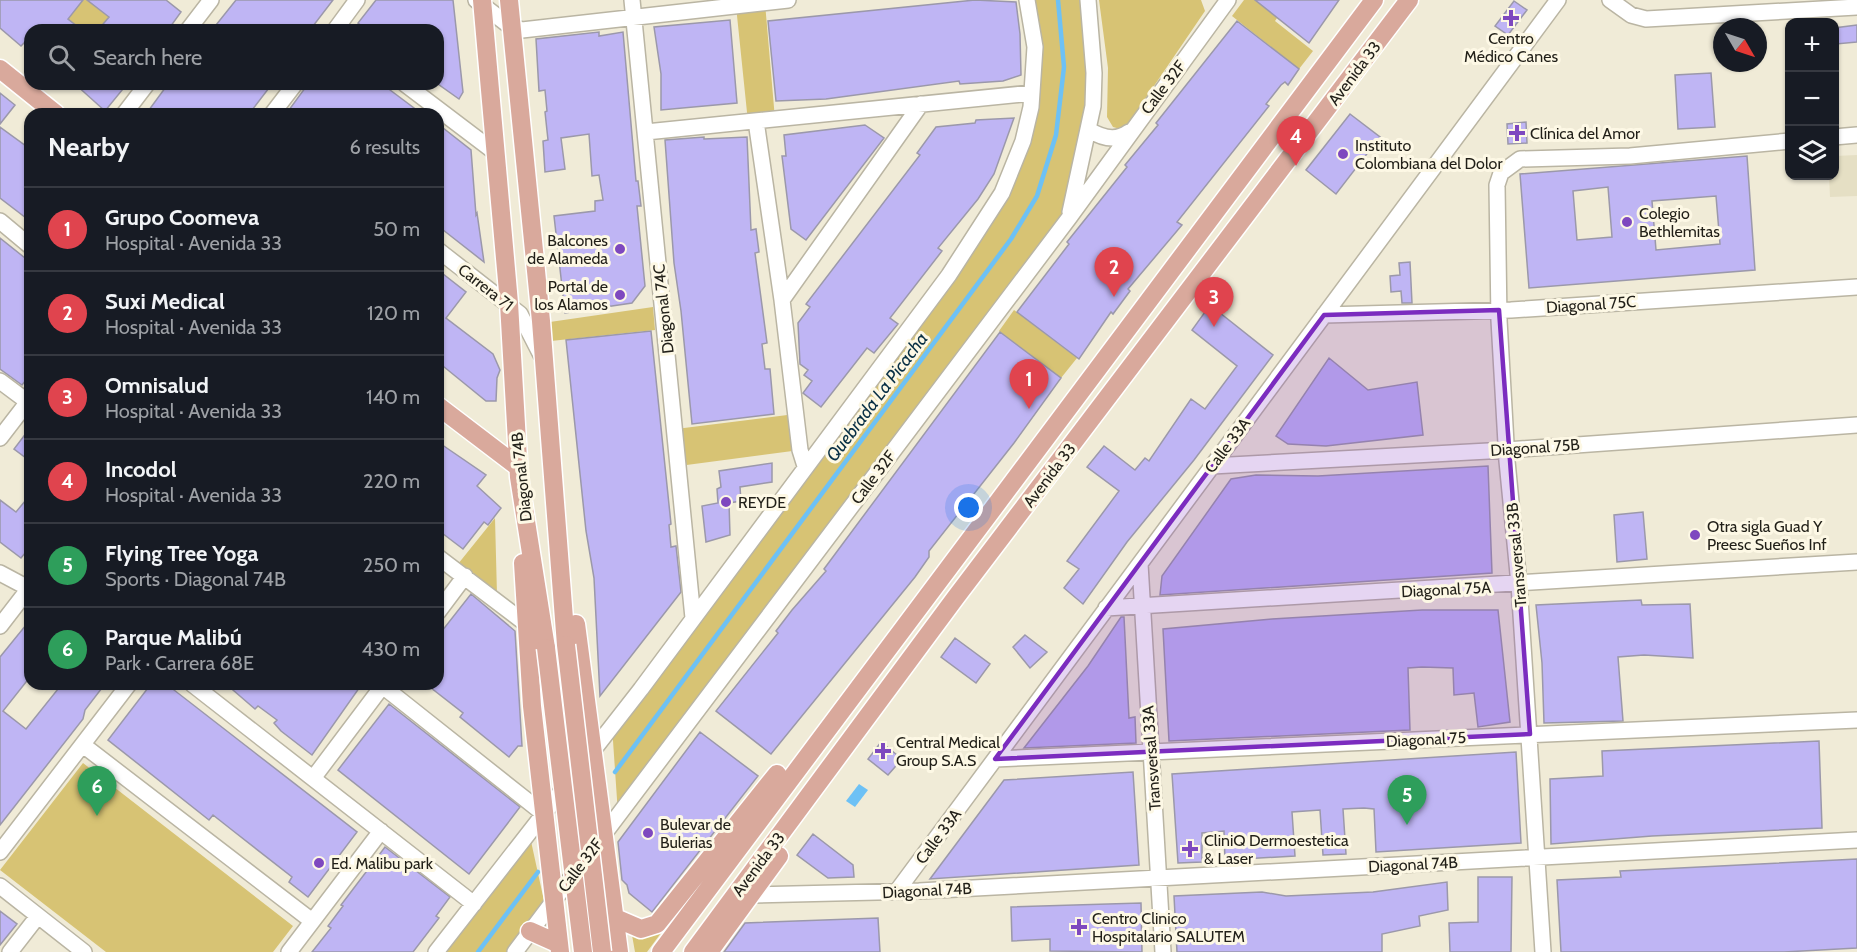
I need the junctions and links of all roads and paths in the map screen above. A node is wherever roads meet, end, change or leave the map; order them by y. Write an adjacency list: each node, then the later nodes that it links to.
1 (211, 0): 17 (street)
2 (357, 0): 18 (street)
3 (509, 0): 19 (main road, Diagonal 74B)
4 (632, 0): 16 (street, Diagonal 74C)
5 (788, 0): 14 (street)
6 (1028, 0): 26 (street)
7 (1088, 0): 34 (street)
8 (1374, 0): 76 (main road, Avenida 33)
9 (1409, 0): 83 (main road, Avenida 33)
10 (1558, 0): 49 (street, Calle 33A)
11 (1610, 0): 15 (street)
12 (1225, 1): 35 (street, Calle 32F)
13 (480, 2): 19 (street); 40 (main road, Diagonal 74B)
14 (749, 2): 16 (street)
15 (1857, 7)
16 (634, 18): 19 (street); 36 (street, Diagonal 74C)
17 (193, 24)
18 (339, 24)
19 (511, 27): 50 (main road, Diagonal 74B)
20 (0, 69): 21 (main road)
21 (24, 88)
22 (26, 90): 28 (main road)
23 (142, 90): 29 (street)
24 (290, 90): 30 (street)
25 (413, 90): 31 (street)
26 (1032, 93): 27 (street); 59 (street)
27 (921, 104): 33 (street); 46 (street)
28 (49, 108)
29 (129, 108)
30 (277, 108)
31 (436, 108)
32 (444, 114): 40 (street)
33 (756, 121): 36 (street); 46 (street)
34 (1089, 130): 35 (street); 41 (street)
35 (1131, 130): 41 (street, Calle 32F)
36 (646, 132): 73 (street, Diagonal 74C)
37 (1857, 135): 38 (street)
38 (1839, 137)
39 (1785, 141): 48 (street, Transversal 33B)
40 (495, 153): 47 (main road, Diagonal 74B)
41 (1069, 218): 95 (street, Calle 32F)
42 (0, 221): 43 (street)
43 (24, 241)
44 (444, 255): 47 (street, Carrera 71)
45 (1857, 287): 48 (street, Diagonal 75C)
46 (782, 300): 59 (street)
47 (508, 303): 50 (street, Carrera 71); 61 (main road, Diagonal 74B)
48 (1499, 310): 49 (street, Diagonal 75C); 58 (street, Transversal 33B)
49 (1324, 315): 60 (street, Calle 33A)
50 (544, 362): 55 (main road, Diagonal 74B)
51 (0, 381): 52 (street)
52 (24, 397)
53 (24, 407): 57 (street)
54 (444, 411): 61 (main road)
55 (549, 420): 81 (main road); 116 (main road, Diagonal 74B, bridge)
56 (1857, 425): 58 (street, Diagonal 75B)
57 (0, 438)
58 (1507, 450): 60 (street, Diagonal 75B); 67 (street, Transversal 33B)
59 (805, 466): 73 (street)
60 (1212, 466): 64 (street, Calle 33A)
61 (519, 472): 74 (main road); 115 (main road, Diagonal 74B, bridge)
62 (444, 561): 66 (street)
63 (1857, 562): 67 (street, Diagonal 75A)
64 (1140, 564): 71 (street, Transversal 33A); 72 (street, Calle 33A)
65 (0, 573): 68 (street)
66 (465, 576): 70 (street); 74 (street)
67 (1519, 584): 71 (street, Diagonal 75A); 85 (street, Transversal 33B)
68 (24, 585)
69 (24, 596): 75 (street)
70 (444, 604)
71 (1143, 607): 72 (street, Diagonal 75A); 88 (street, Transversal 33A)
72 (1106, 608): 89 (street, Calle 33A)
73 (693, 618): 87 (street)
74 (525, 623): 82 (main road)
75 (0, 626)
76 (864, 677): 106 (main road); 118 (main road, Avenida 33)
77 (124, 690): 86 (street)
78 (200, 690): 90 (street)
79 (378, 690): 90 (street)
80 (388, 690): 93 (street)
81 (585, 698): 82 (main road); 87 (main road)
82 (532, 706): 93 (main road)
83 (869, 716): 102 (main road); 119 (main road, Avenida 33)
84 (1857, 720): 85 (street, Diagonal 75)
85 (1530, 734): 88 (street, Diagonal 75); 98 (street, Transversal 33B)
86 (83, 745): 97 (street); 107 (street)
87 (592, 751): 91 (main road); 92 (street)
88 (1151, 754): 89 (street, Diagonal 75); 99 (street, Transversal 33A)
89 (995, 759): 101 (street, Calle 33A)
90 (314, 777): 94 (street)
91 (597, 786): 92 (main road); 95 (main road)
92 (564, 788): 93 (street)
93 (544, 814): 103 (main road); 104 (street)
94 (381, 831): 104 (street); 107 (street)
95 (603, 834): 103 (street, Calle 32F); 106 (main road)
96 (1857, 840): 98 (street, Diagonal 74B)
97 (0, 852)
98 (1537, 857): 99 (street, Diagonal 74B); 122 (street, Transversal 33B)
99 (1159, 877): 101 (street, Diagonal 74B); 121 (street, Transversal 33A)
100 (0, 886): 105 (street)
101 (897, 891): 102 (street, Diagonal 74B)
102 (752, 895): 120 (main road)
103 (554, 900): 108 (street, Calle 32F); 109 (main road)
104 (474, 904): 113 (street)
105 (38, 916): 110 (street); 111 (street)
106 (613, 917): 117 (main road)
107 (312, 921): 112 (street)
108 (530, 931): 109 (main road); 114 (street, Calle 32F)
109 (560, 948)
110 (10, 952)
111 (84, 952)
112 (289, 952)
113 (436, 952)
114 (515, 952)
115 (583, 952)
116 (602, 952)
117 (619, 952)
118 (661, 952)
119 (693, 952)
120 (709, 952)
121 (1163, 952)
122 (1543, 952)

